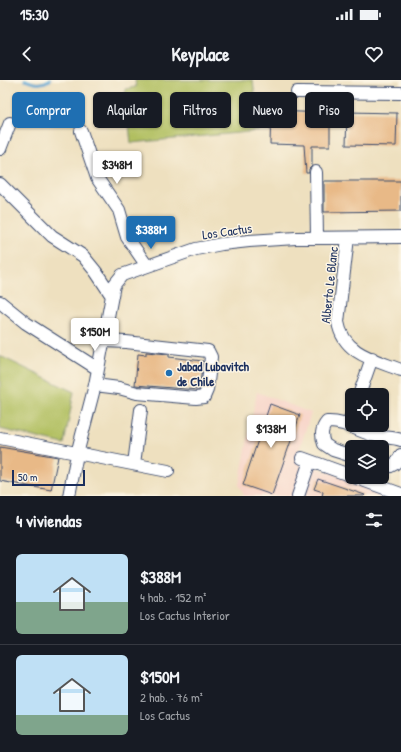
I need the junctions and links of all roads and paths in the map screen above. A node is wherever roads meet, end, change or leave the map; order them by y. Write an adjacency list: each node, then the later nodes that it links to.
1 (297, 92): 2 (street)
2 (401, 93)
3 (10, 123): 5 (street)
4 (81, 131): 11 (street)
5 (0, 149)
6 (316, 172): 9 (street)
7 (0, 184): 12 (street)
8 (401, 237): 10 (street, Los Cactus)
9 (317, 238): 10 (street, Los Cactus); 11 (street, Los Cactus)
10 (348, 238): 15 (street, Alberto Le Blanc)
11 (147, 266): 12 (street, Los Cactus)
12 (112, 296): 14 (street, Los Cactus)
13 (0, 302): 16 (street)
14 (104, 341): 16 (street, Los Cactus); 18 (street)
15 (372, 358): 17 (street, Alberto Le Blanc); 19 (street)
16 (98, 368): 18 (street, Los Cactus)
17 (401, 370)
18 (95, 385): 25 (street, Los Cactus)
19 (361, 388)
20 (141, 410): 28 (street)
21 (345, 425): 26 (street)
22 (365, 432): 24 (street)
23 (0, 438): 25 (street)
24 (401, 440)
25 (77, 454): 28 (street); 34 (street, Los Cactus)
26 (345, 454)
27 (401, 454): 29 (street)
28 (134, 464): 30 (street)
29 (389, 466)
30 (168, 471)
31 (345, 474): 35 (street)
32 (373, 484): 33 (street)
33 (401, 494)
34 (69, 496)
35 (298, 496)

